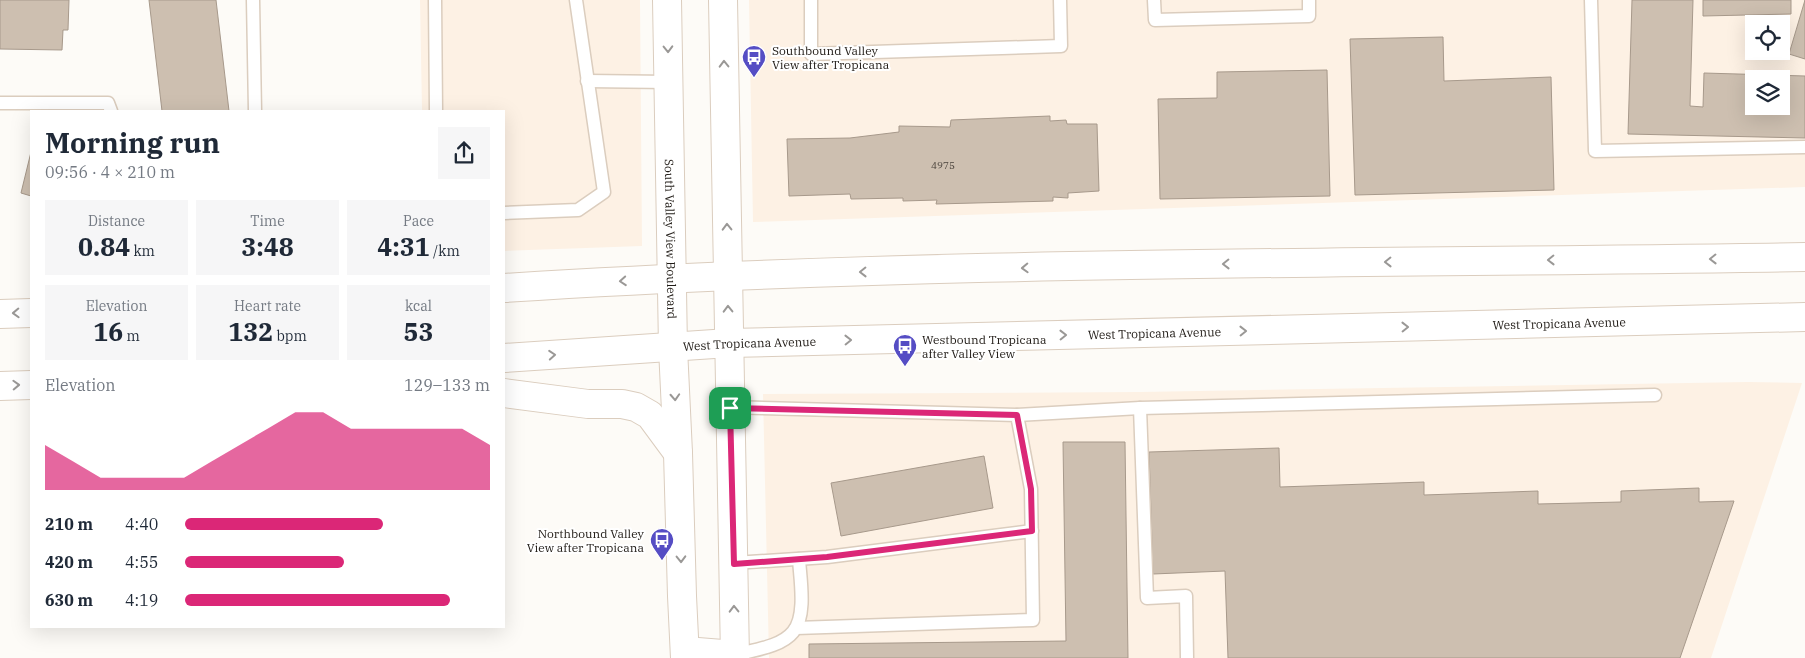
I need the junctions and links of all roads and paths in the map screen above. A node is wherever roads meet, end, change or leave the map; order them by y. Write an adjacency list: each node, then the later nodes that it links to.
1 (253, 0): 15 (lane)
2 (435, 0): 16 (lane)
3 (576, 0): 11 (lane)
4 (667, 0): 12 (main road, South Valley View Boulevard, one-way to 12)
5 (723, 0): 20 (main road, one-way to 5)
6 (811, 0): 7 (lane)
7 (1060, 0)
8 (1154, 0): 9 (lane)
9 (1309, 0)
10 (1591, 0): 17 (lane)
11 (587, 81): 12 (lane); 18 (lane)
12 (669, 82): 21 (main road, South Valley View Boulevard)
13 (0, 103): 14 (lane)
14 (111, 110)
15 (255, 110)
16 (436, 110)
17 (1805, 148)
18 (505, 213)
19 (1805, 257): 20 (main road, one-way to 20)
20 (728, 276): 21 (main road); 26 (main road, one-way to 20)
21 (672, 278): 22 (main road, one-way to 22); 27 (main road, South Valley View Boulevard)
22 (505, 288)
23 (30, 313): 24 (main road, one-way to 24)
24 (0, 314)
25 (1805, 317): 26 (main road, West Tropicana Avenue, one-way to 25)
26 (729, 343): 27 (main road, West Tropicana Avenue); 33 (main road)
27 (672, 348): 28 (main road, West Tropicana Avenue, one-way to 27); 36 (main road, South Valley View Boulevard, one-way to 36)
28 (505, 358)
29 (30, 385): 30 (main road, one-way to 29)
30 (0, 386)
31 (505, 393): 36 (main road)
32 (1655, 394): 34 (lane)
33 (730, 408): 35 (lane); 39 (main road)
34 (1140, 408): 35 (lane); 43 (lane)
35 (1017, 415): 37 (lane)
36 (678, 453): 41 (main road, South Valley View Boulevard, one-way to 41)
37 (1032, 531): 38 (lane); 40 (lane)
38 (799, 559): 39 (lane); 40 (lane)
39 (734, 564): 42 (main road, one-way to 39)
40 (796, 628): 42 (lane)
41 (685, 655): 42 (main road)
42 (735, 656)
43 (1187, 658)

